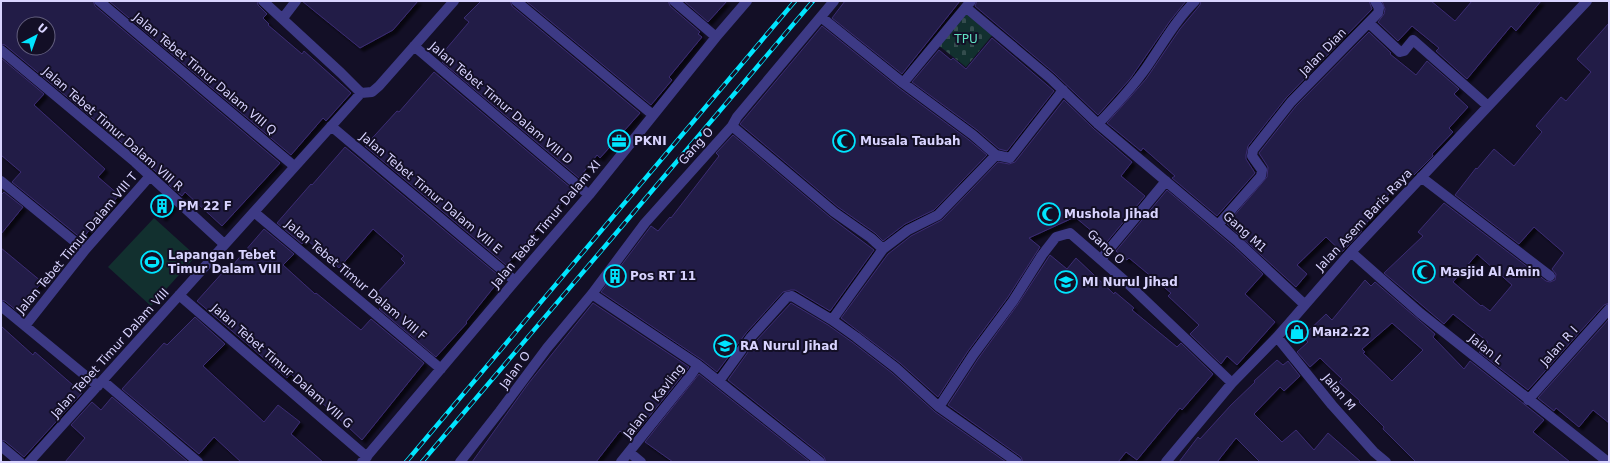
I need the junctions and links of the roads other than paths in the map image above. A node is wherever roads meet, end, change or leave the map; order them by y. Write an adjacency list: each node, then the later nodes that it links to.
1 (99, 1): 29 (street, Jalan Tebet Timur Dalam VIII Q)
2 (263, 1): 15 (street)
3 (296, 1): 15 (street)
4 (454, 1): 18 (street, Jalan Tebet Timur Dalam VIII)
5 (516, 1): 24 (street)
6 (674, 1): 17 (street)
7 (747, 1): 17 (street, Jalan Tebet Timur Dalam XI)
8 (834, 1): 14 (street, Gang O)
9 (971, 1): 13 (street)
10 (1194, 1): 25 (street)
11 (1377, 1): 16 (street)
12 (1587, 1): 23 (street, Jalan Asem Baris Raya)
13 (964, 10): 20 (street); 21 (street)
14 (821, 17): 20 (street); 27 (street, Gang O)
15 (282, 18): 22 (street)
16 (1369, 23): 23 (street); 36 (street, Jalan Dian)
17 (716, 37): 24 (street, Jalan Tebet Timur Dalam XI)
18 (414, 46): 22 (street, Jalan Tebet Timur Dalam VIII); 34 (street, Jalan Tebet Timur Dalam VIII D)
19 (1, 50): 30 (street, Jalan Tebet Timur Dalam VIII R)
20 (903, 83): 28 (street)
21 (1063, 90): 25 (street, Gang M1); 28 (street)
22 (361, 93): 26 (street, Jalan Tebet Timur Dalam VIII)
23 (1488, 106): 31 (street, Jalan Asem Baris Raya)
24 (653, 115): 34 (street, Jalan Tebet Timur Dalam XI)
25 (1098, 124): 33 (street, Gang M1)
26 (331, 126): 29 (street, Jalan Tebet Timur Dalam VIII); 43 (street, Jalan Tebet Timur Dalam VIII E)
27 (732, 126): 38 (street); 44 (street, Gang O)
28 (996, 155): 38 (street)
29 (294, 166): 35 (street, Jalan Tebet Timur Dalam VIII)
30 (150, 176): 37 (street, Jalan Tebet Timur Dalam VIII R); 39 (street, Jalan Tebet Timur Dalam VIII T)
31 (1421, 177): 40 (street, Jalan Asem Baris Raya); 42 (street)
32 (1, 181): 39 (street)
33 (1166, 181): 36 (street, Gang M1); 41 (street)
34 (589, 195): 43 (street, Jalan Tebet Timur Dalam XI)
35 (254, 212): 37 (street, Jalan Tebet Timur Dalam VIII); 53 (street, Jalan Tebet Timur Dalam VIII F)
36 (1218, 225): 46 (street, Gang M1)
37 (224, 244): 45 (street, Jalan Tebet Timur Dalam VIII)
38 (883, 248): 49 (street)
39 (85, 250): 50 (street, Jalan Tebet Timur Dalam VIII T)
40 (1351, 252): 46 (street, Jalan Asem Baris Raya); 57 (street, Jalan L)
41 (1101, 259): 55 (street, Gang O); 58 (street, Gang O)
42 (1550, 276)
43 (514, 281): 53 (street, Jalan Tebet Timur Dalam XI)
44 (592, 294): 52 (street); 65 (street, Jalan O)
45 (180, 295): 56 (street, Jalan Tebet Timur Dalam VIII); 61 (street, Jalan Tebet Timur Dalam VIII G)
46 (1304, 304): 51 (street, Jalan Asem Baris Raya)
47 (1, 306): 50 (street)
48 (1609, 310): 57 (street, Jalan R I)
49 (832, 320): 54 (street); 58 (street)
50 (24, 326): 56 (street)
51 (1277, 337): 55 (street, Jalan Asem Baris Raya); 71 (street, Jalan M)
52 (698, 365): 54 (street); 60 (street, Jalan O Kavling)
53 (441, 369): 61 (street, Jalan Tebet Timur Dalam XI)
54 (719, 381): 68 (street)
55 (1232, 382): 70 (street, Jalan Asem Baris Raya)
56 (101, 384): 63 (street, Jalan Tebet Timur Dalam VIII); 64 (street)
57 (1528, 400): 72 (street, Jalan L)
58 (938, 407): 69 (street)
59 (1, 446): 62 (street)
60 (629, 452): 66 (street, Jalan O Kavling); 67 (street, Jalan O Kavling)
61 (365, 459)
62 (20, 462)
63 (29, 462)
64 (198, 462)
65 (460, 462)
66 (622, 462)
67 (641, 462)
68 (820, 462)
69 (1018, 462)
70 (1166, 462)
71 (1386, 462)
72 (1608, 462)

